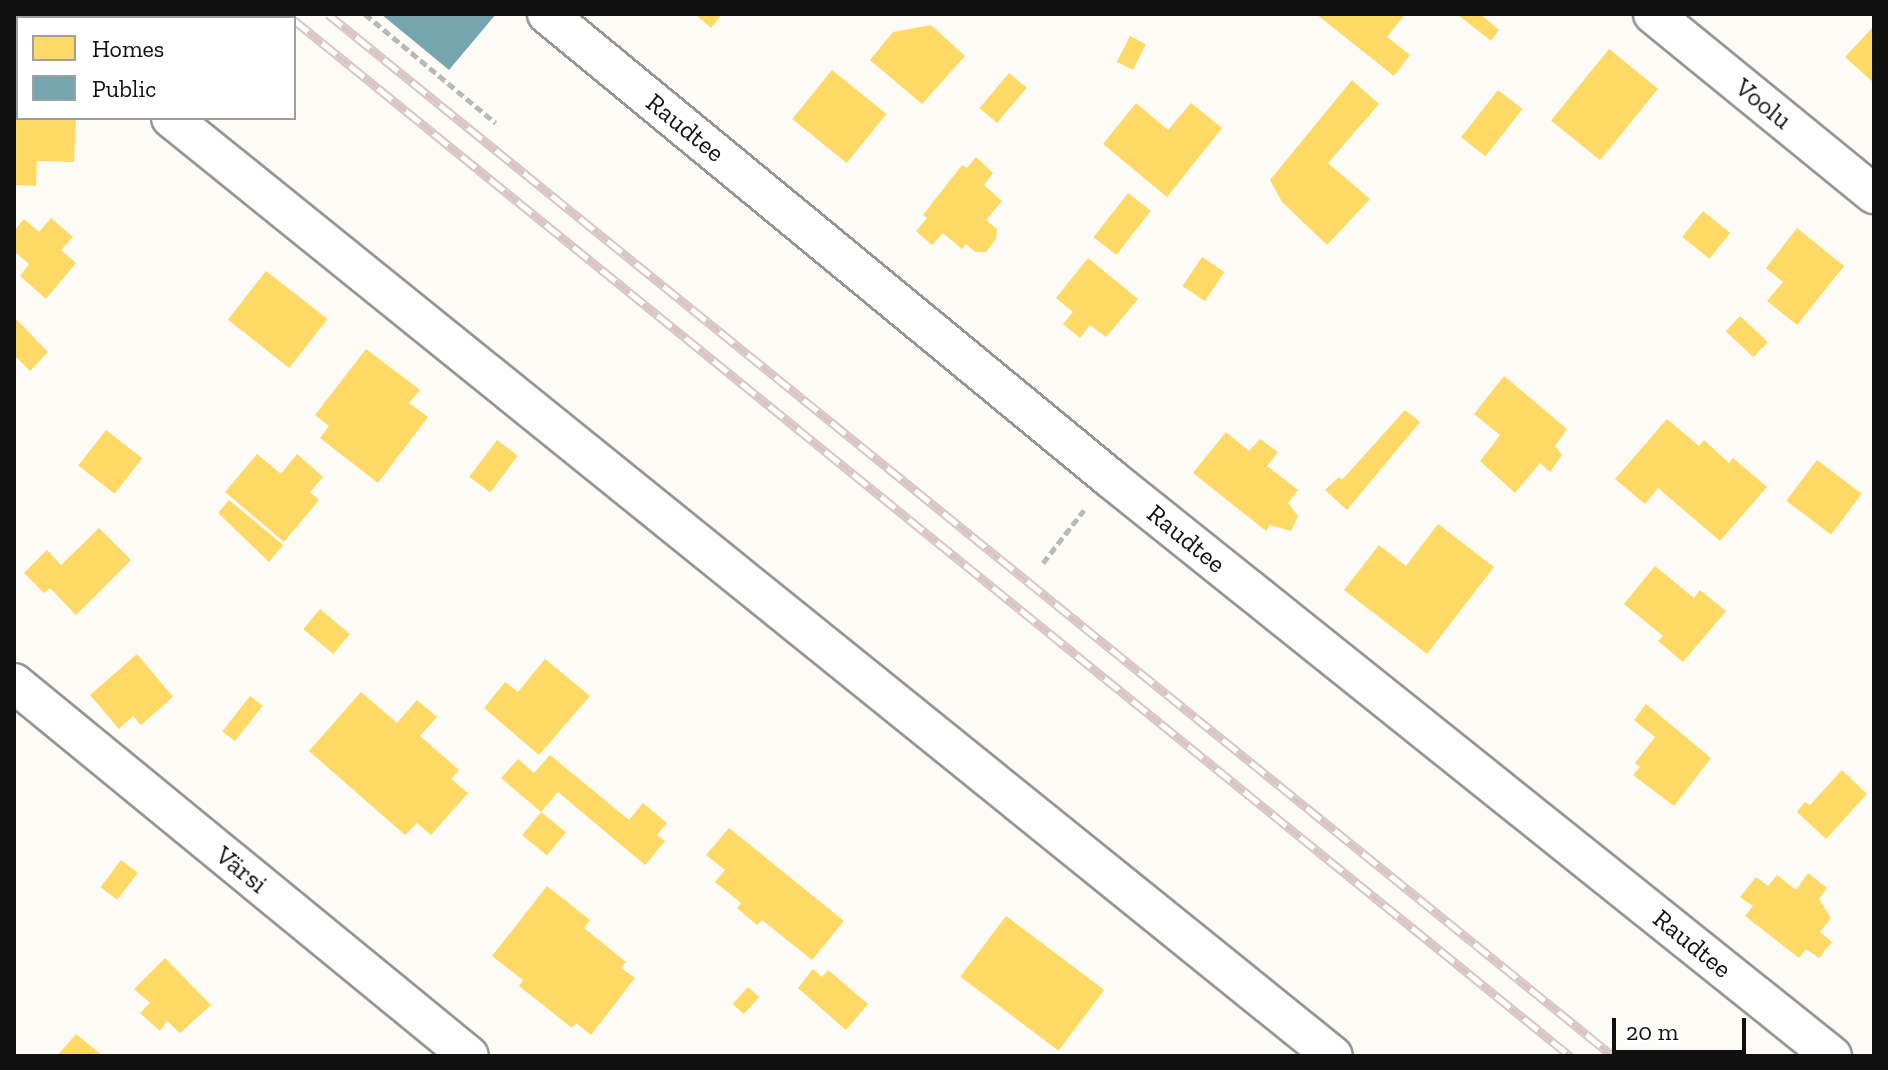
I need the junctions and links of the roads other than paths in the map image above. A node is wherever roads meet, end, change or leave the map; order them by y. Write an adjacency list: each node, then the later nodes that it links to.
1 (547, 14): 8 (street, Raudtee)
2 (1653, 14): 4 (street, Voolu)
3 (173, 120): 7 (street)
4 (1874, 194)
5 (14, 683): 6 (street, Värsi)
6 (469, 1056)
7 (1333, 1056)
8 (1832, 1056)

